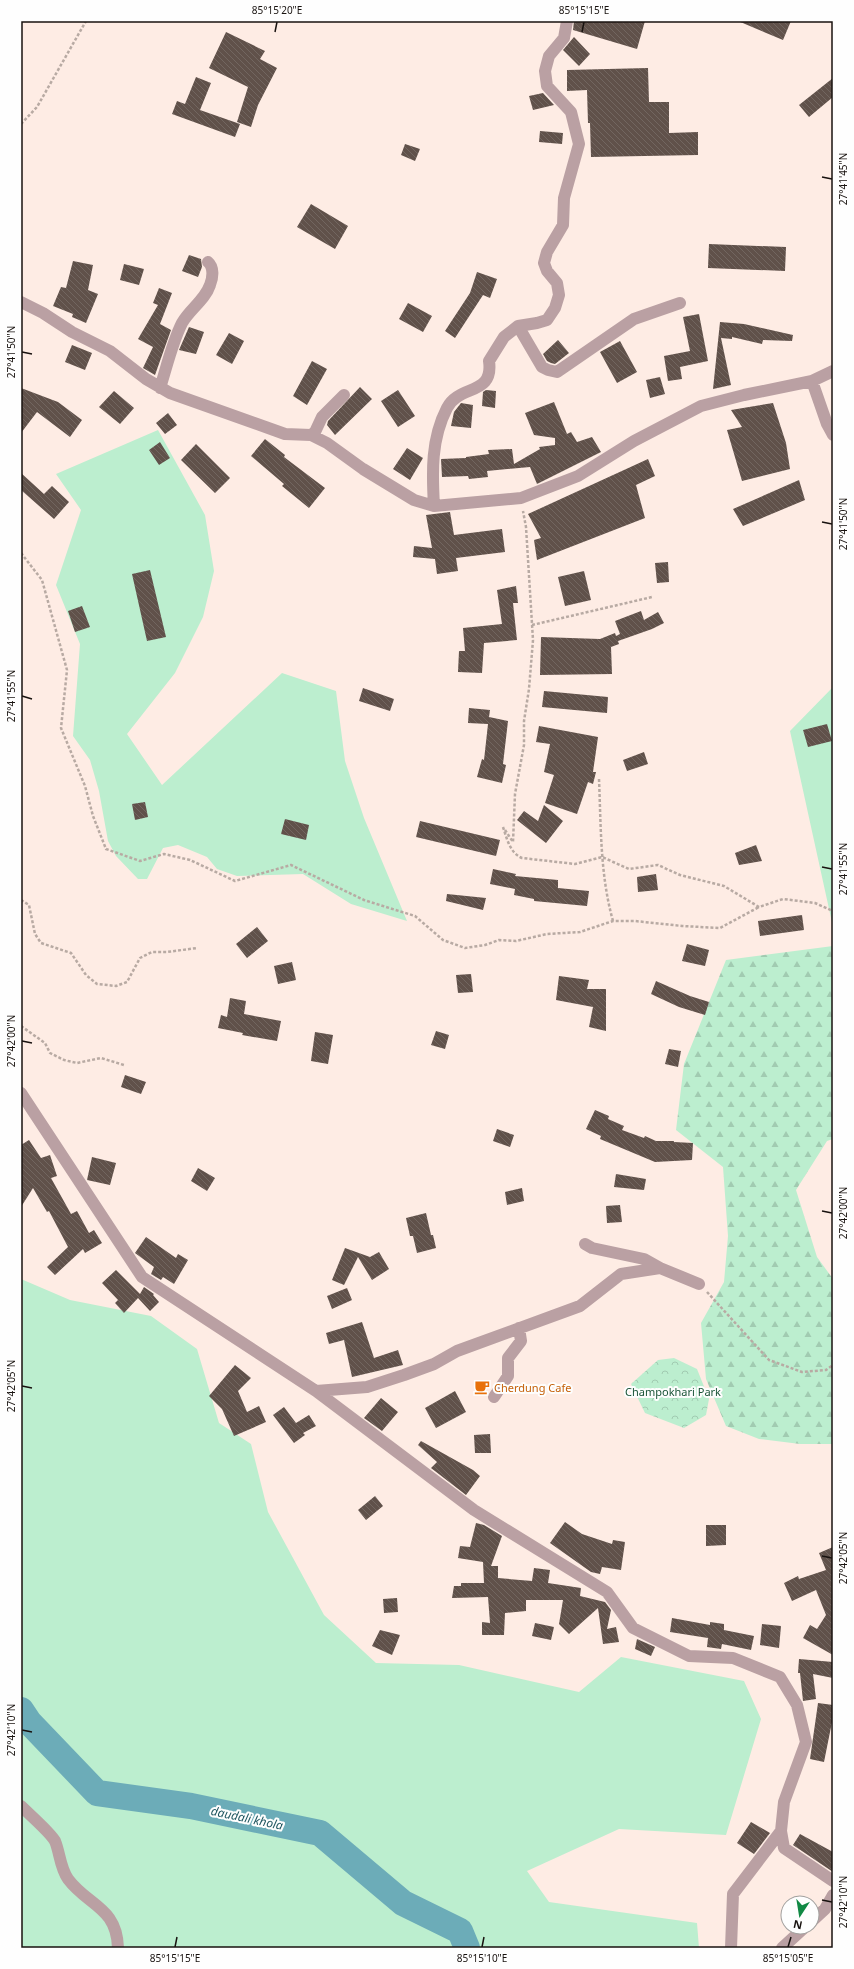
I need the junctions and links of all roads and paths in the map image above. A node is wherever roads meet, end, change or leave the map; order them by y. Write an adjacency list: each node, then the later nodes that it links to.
1 (86, 21): 3 (path)
2 (567, 21): 7 (street)
3 (21, 124)
4 (208, 262): 10 (street)
5 (21, 302): 10 (street)
6 (680, 303): 7 (street)
7 (518, 326): 15 (street)
8 (833, 371): 9 (street)
9 (812, 381): 13 (street); 14 (street)
10 (160, 388): 12 (street)
11 (344, 395): 12 (street)
12 (311, 435): 15 (street)
13 (833, 435)
14 (521, 498): 15 (street); 18 (path)
15 (434, 506)
16 (21, 553): 24 (path)
17 (652, 597): 18 (path)
18 (532, 625): 20 (path)
19 (599, 779): 20 (path)
20 (602, 856): 22 (path); 24 (path)
21 (21, 900): 25 (path)
22 (759, 907): 23 (path); 24 (path)
23 (833, 911)
24 (613, 921)
25 (197, 948)
26 (21, 1026): 27 (path)
27 (124, 1065)
28 (21, 1093): 34 (street)
29 (584, 1244): 30 (street)
30 (660, 1268): 31 (street); 32 (street)
31 (699, 1284): 33 (path)
32 (519, 1328): 34 (street); 35 (street)
33 (833, 1365)
34 (316, 1390): 37 (street)
35 (494, 1397)
36 (21, 1806): 42 (street)
37 (781, 1831): 38 (street); 43 (street)
38 (833, 1881)
39 (833, 1895): 40 (street)
40 (820, 1914)
41 (796, 1935): 44 (street)
42 (118, 1948)
43 (731, 1948)
44 (782, 1948)

